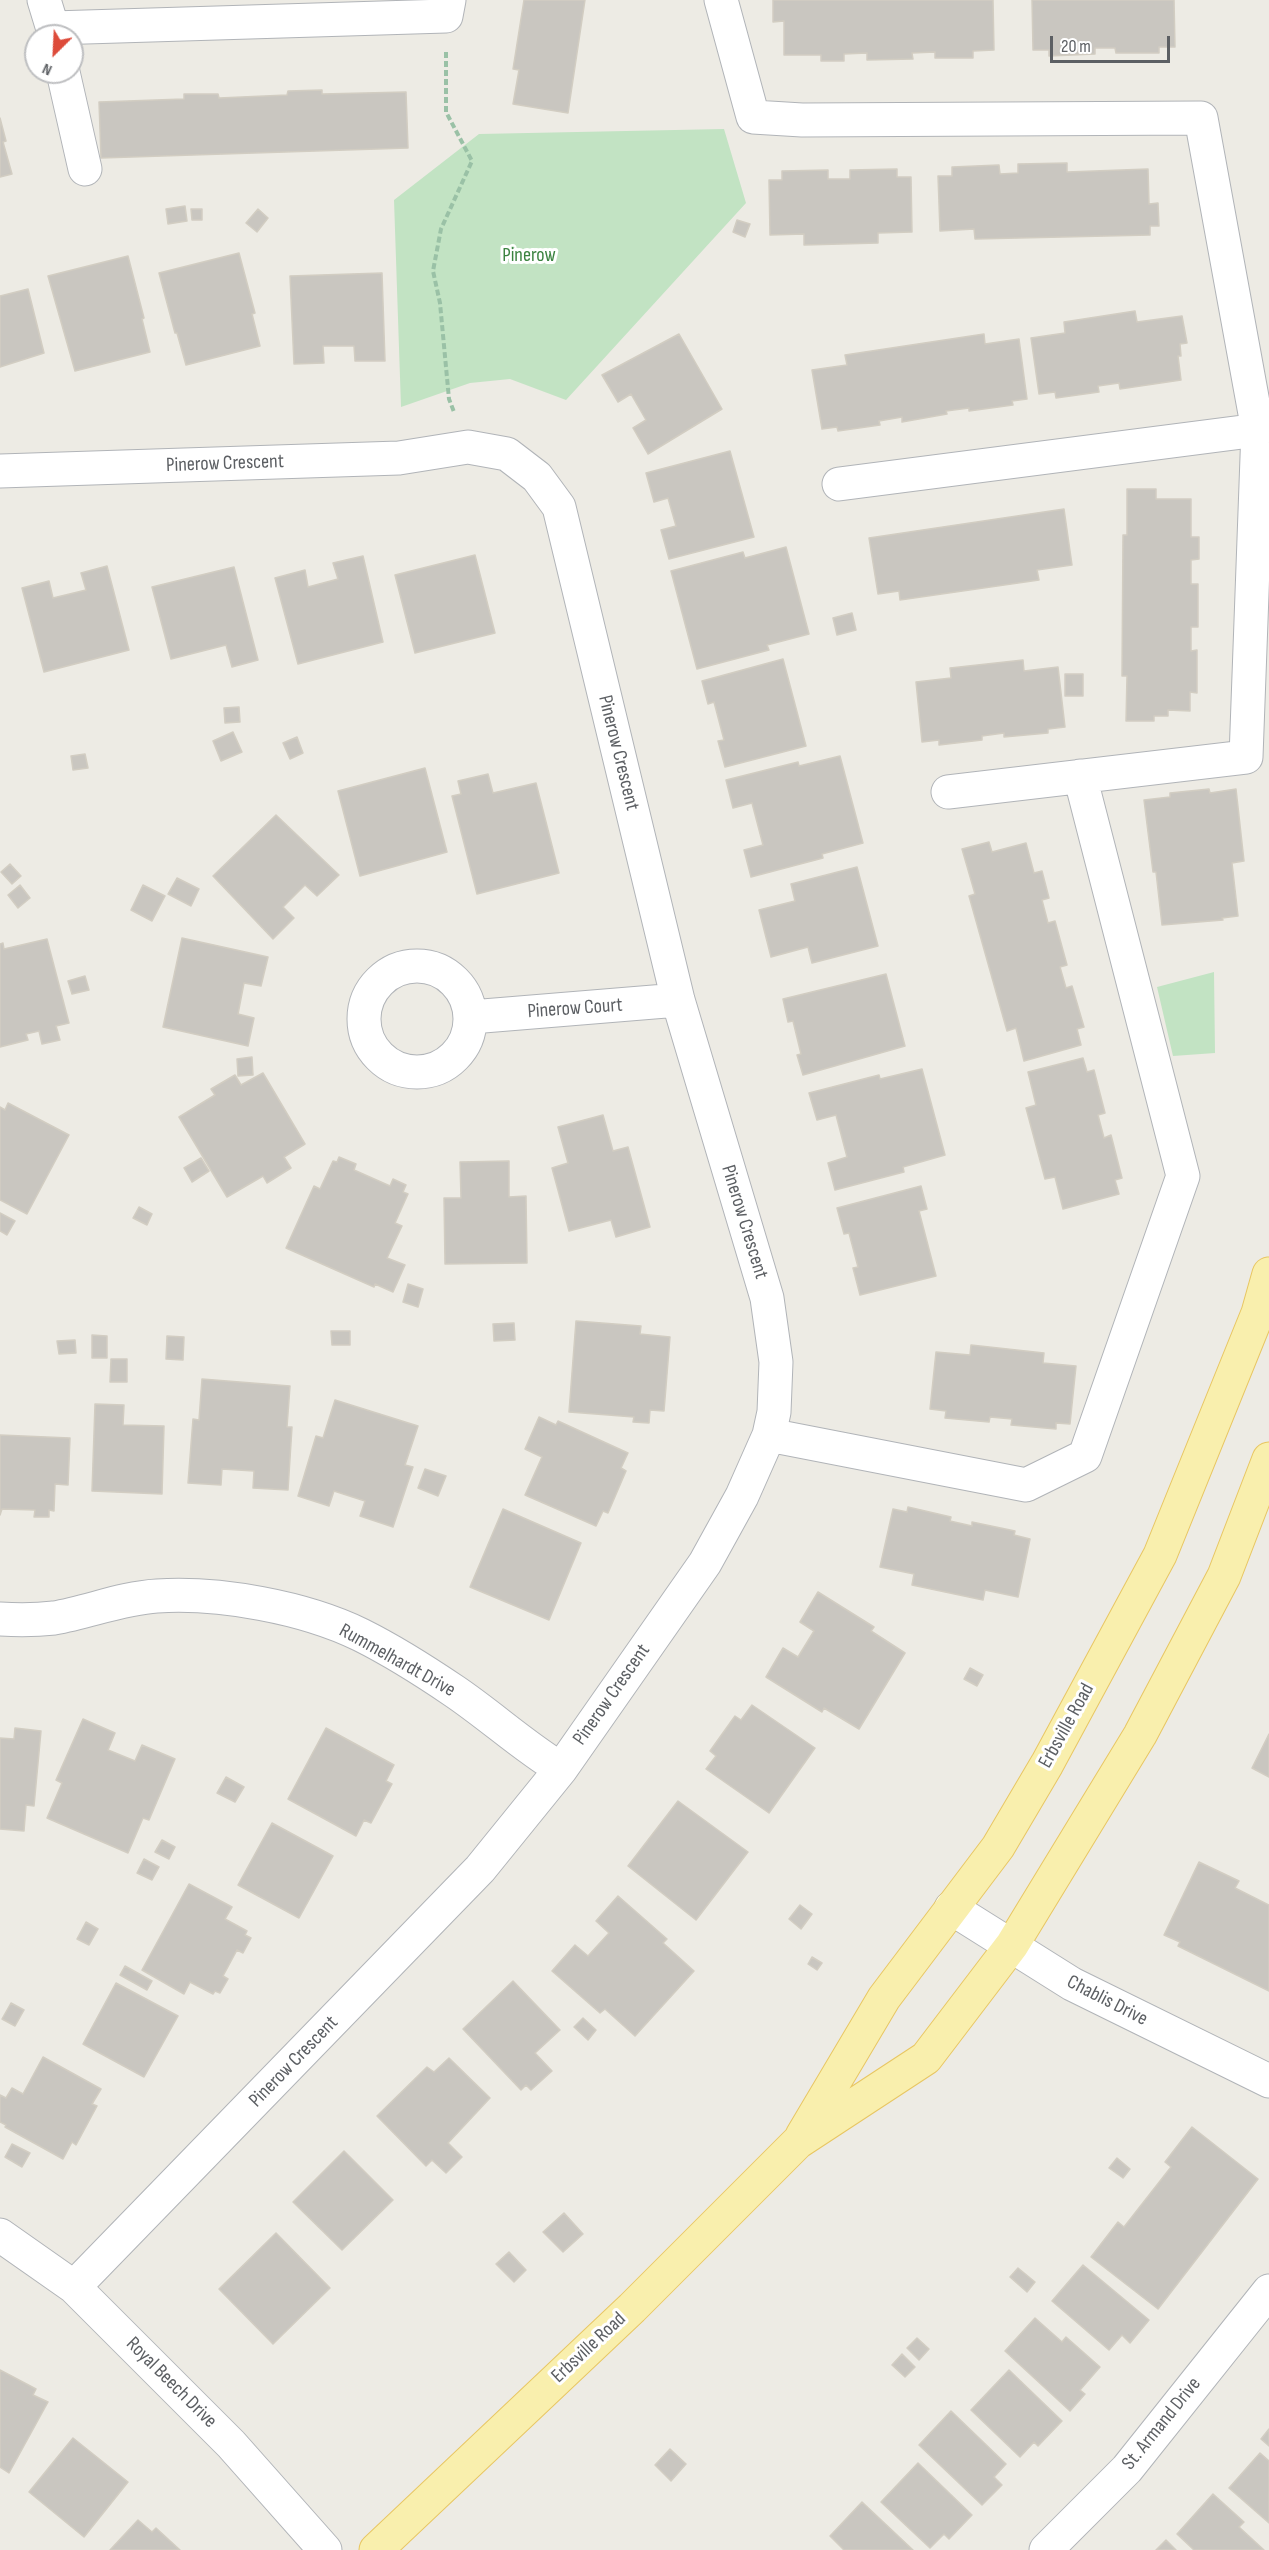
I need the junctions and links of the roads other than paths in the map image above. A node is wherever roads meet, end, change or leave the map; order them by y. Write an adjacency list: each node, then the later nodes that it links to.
1 (721, 0): 6 (street)
2 (447, 8): 3 (street)
3 (51, 21)
4 (66, 84): 5 (street)
5 (85, 169)
6 (1258, 430): 8 (street); 9 (street)
7 (0, 471): 11 (street, Pinerow Crescent)
8 (839, 484)
9 (1080, 776): 10 (street); 14 (street)
10 (948, 792)
11 (678, 1000): 12 (street, Pinerow Court); 14 (street, Pinerow Crescent)
12 (471, 1017)
13 (1269, 1274): 18 (main road, Erbsville Road)
14 (769, 1435): 17 (street, Pinerow Crescent)
15 (1269, 1459): 19 (main road, Erbsville Road)
16 (0, 1619): 17 (street, Rummelhardt Drive)
17 (561, 1769): 23 (street, Pinerow Crescent)
18 (951, 1908): 19 (street, Chablis Drive); 21 (main road, Erbsville Road)
19 (1012, 1945): 20 (street, Chablis Drive); 21 (main road, Erbsville Road)
20 (1269, 2081)
21 (798, 2142): 26 (main road, Erbsville Road)
22 (0, 2235): 23 (street, Royal Beech Drive)
23 (74, 2287): 25 (street, Royal Beech Drive)
24 (1269, 2291): 27 (street, St. Armand Drive)
25 (326, 2550)
26 (376, 2550)
27 (1046, 2550)

